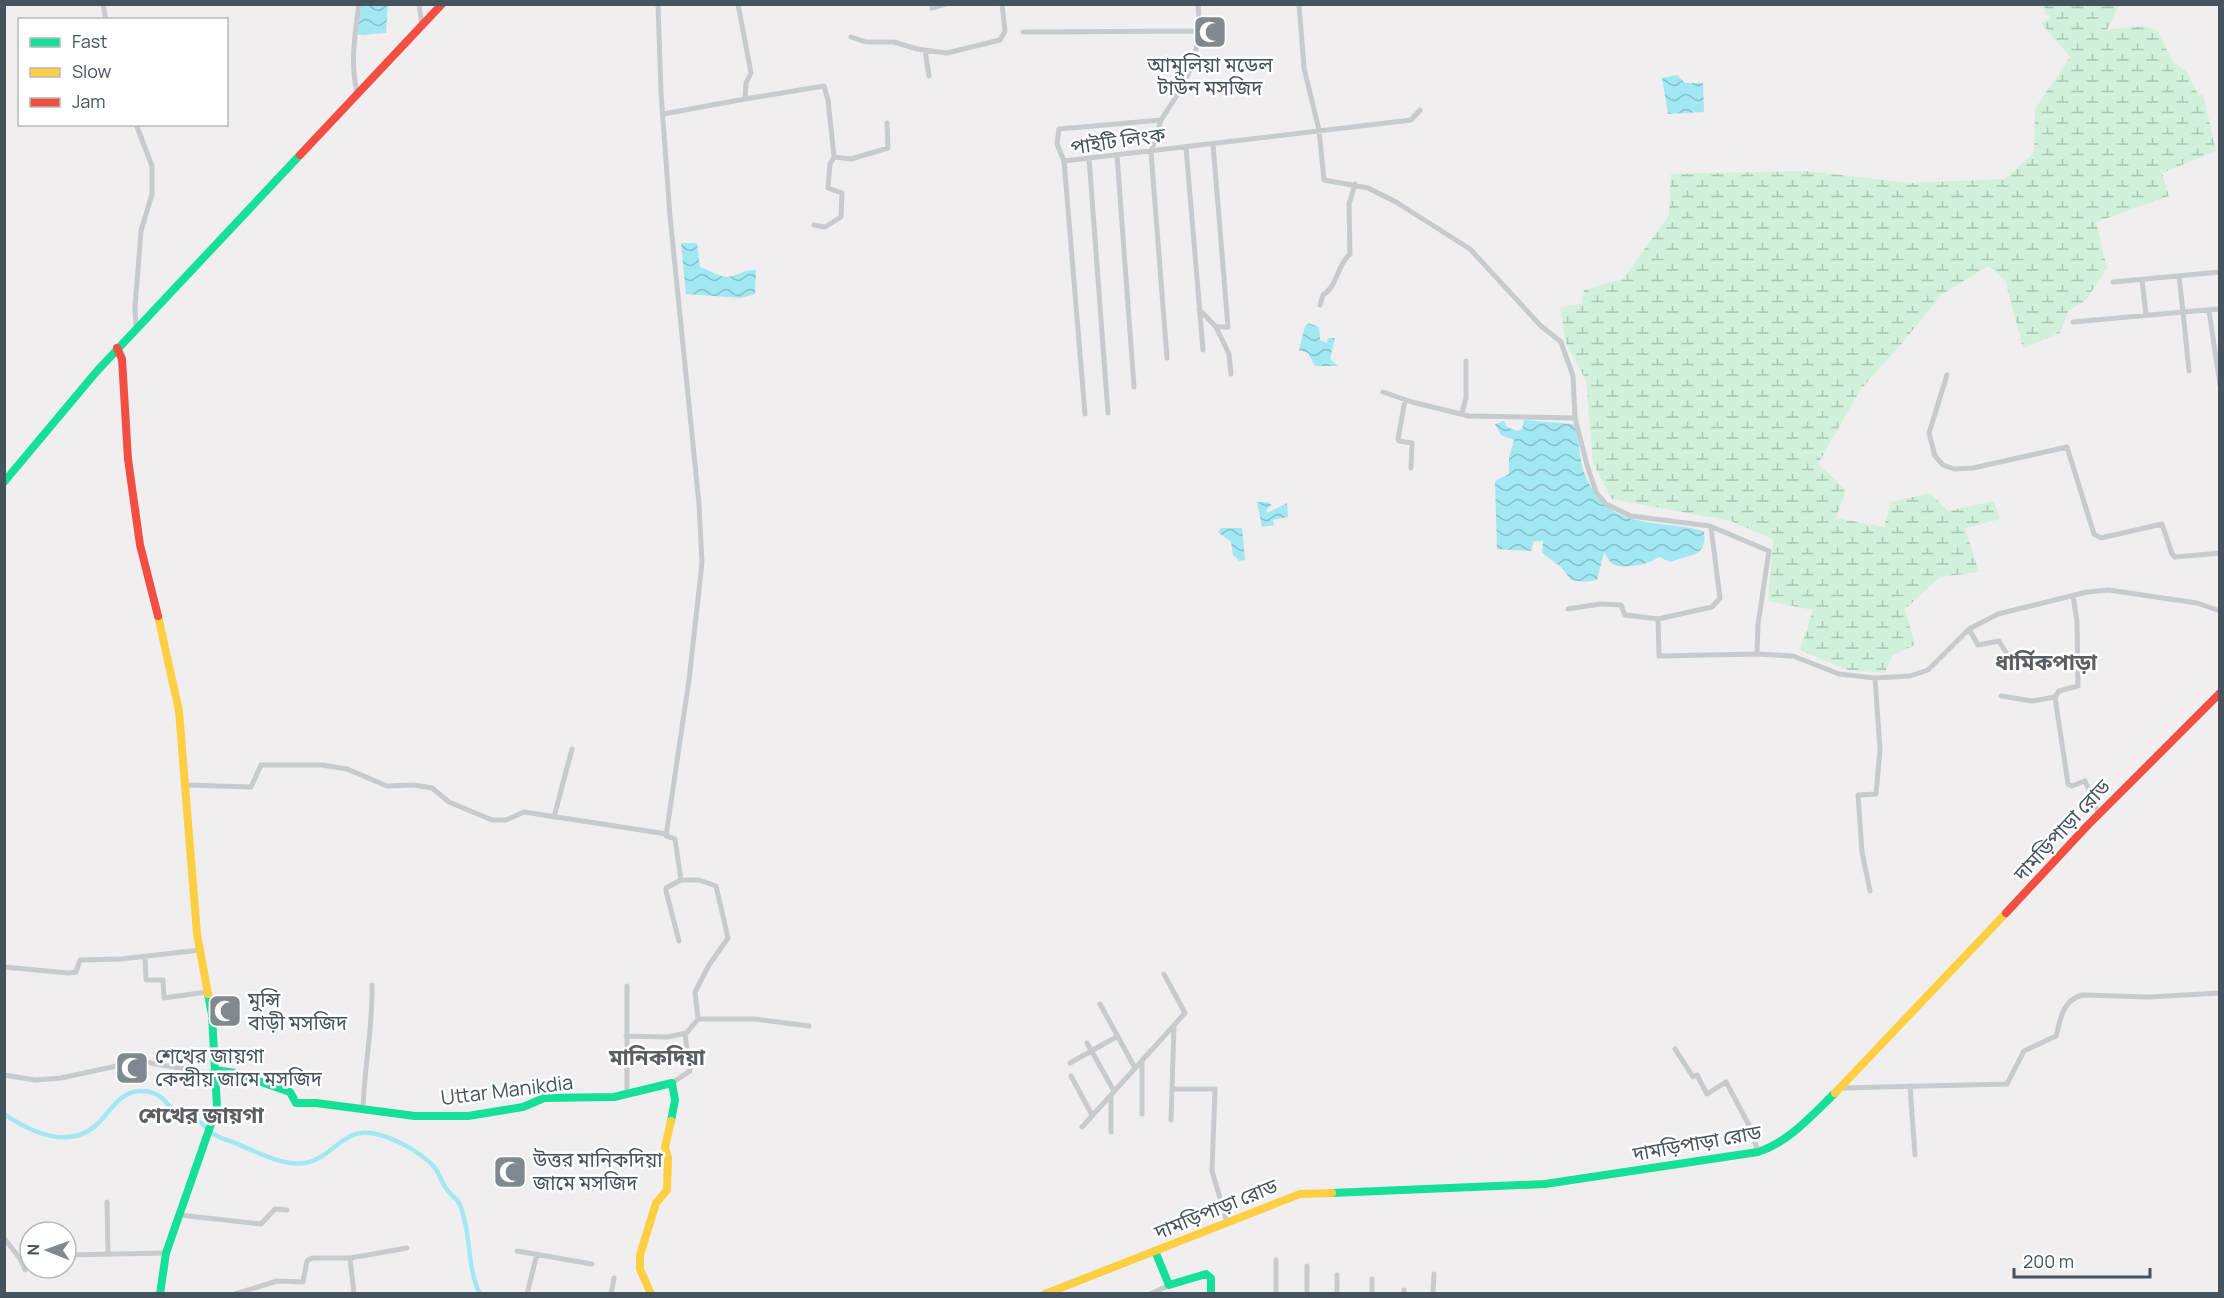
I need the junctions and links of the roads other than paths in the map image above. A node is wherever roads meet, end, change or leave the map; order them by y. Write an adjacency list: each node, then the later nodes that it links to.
1 (359, 4): 17 (street)
2 (419, 4): 11 (street)
3 (442, 4): 11 (main road)
4 (658, 4): 20 (street)
5 (738, 4): 18 (street)
6 (946, 4): 10 (street)
7 (1002, 4): 15 (street)
8 (1197, 4): 13 (street)
9 (1299, 4): 24 (street)
10 (932, 8)
11 (422, 25): 17 (main road)
12 (1023, 32): 13 (street)
13 (1200, 32): 21 (street)
14 (852, 37): 15 (street)
15 (925, 50): 16 (street)
16 (929, 76)
17 (357, 92): 46 (main road)
18 (746, 99): 20 (street); 29 (street)
19 (1420, 110): 24 (street, পাইটি লিংক)
20 (663, 114): 82 (street)
21 (1161, 120): 27 (street); 31 (street)
22 (887, 123): 29 (street)
23 (137, 126): 46 (street)
24 (1319, 130): 25 (street, পাইটি লিংক); 32 (street)
25 (1213, 144): 26 (street, পাইটি লিংক); 45 (street)
26 (1186, 147): 27 (street, পাইটি লিংক); 39 (street)
27 (1151, 152): 28 (street, পাইটি লিংক); 50 (street)
28 (1117, 155): 30 (street, পাইটি লিংক); 56 (street)
29 (834, 157): 33 (street)
30 (1089, 158): 31 (street, পাইটি লিংক); 59 (street)
31 (1064, 161): 61 (street, পাইটি লিংক)
32 (1355, 184): 38 (street); 62 (street)
33 (814, 225)
34 (2220, 273): 35 (street)
35 (2179, 276): 36 (street); 42 (street)
36 (2142, 280): 37 (street); 43 (street)
37 (2113, 282)
38 (1320, 305)
39 (1199, 309): 45 (street); 49 (street)
40 (2220, 309): 41 (street)
41 (2210, 311): 42 (street); 48 (street)
42 (2183, 312): 43 (street); 52 (street)
43 (2146, 315): 44 (street)
44 (2073, 322)
45 (1216, 327): 53 (street)
46 (136, 328): 47 (main road)
47 (117, 348): 64 (main road); 79 (main road)
48 (2217, 348): 55 (street)
49 (1203, 350)
50 (1167, 358)
51 (1466, 361): 60 (street)
52 (2189, 371)
53 (1231, 374)
54 (1947, 375): 66 (street)
55 (2220, 385)
56 (1134, 387)
57 (1383, 392): 58 (street)
58 (1405, 399): 60 (street); 63 (street)
59 (1108, 413)
60 (1462, 413): 62 (street)
61 (1085, 414)
62 (1575, 418): 65 (street)
63 (1411, 468)
64 (4, 482)
65 (1710, 527): 70 (street); 72 (street)
66 (2220, 553)
67 (2073, 596): 69 (street); 71 (street); 77 (street)
68 (1568, 609): 70 (street)
69 (2220, 611)
70 (1658, 619): 72 (street)
71 (1969, 629): 73 (street); 74 (street)
72 (1757, 654): 74 (street)
73 (2011, 670)
74 (1875, 678): 84 (street)
75 (2220, 693): 80 (main road, দামড়িপাড়া রোড)
76 (2001, 696): 77 (street)
77 (2055, 697): 80 (street)
78 (572, 749): 81 (street)
79 (186, 785): 81 (street); 86 (main road)
80 (2098, 814): 112 (main road, দামড়িপাড়া রোড)
81 (554, 817): 82 (street)
82 (666, 834): 83 (street)
83 (681, 880): 85 (street); 95 (street)
84 (1870, 891)
85 (679, 941)
86 (200, 951): 87 (street); 92 (main road)
87 (145, 957): 88 (street); 92 (street)
88 (4, 968)
89 (1164, 974): 97 (street)
90 (372, 985): 116 (street)
91 (627, 986): 99 (street)
92 (207, 993): 107 (main road)
93 (2220, 993): 111 (street)
94 (1100, 1004): 100 (street)
95 (698, 1019): 96 (street); 98 (street)
96 (809, 1026)
97 (1173, 1026): 104 (street); 113 (street)
98 (686, 1033): 99 (street); 110 (street)
99 (626, 1036): 115 (street)
100 (1118, 1036): 103 (street); 106 (street)
101 (1087, 1043): 103 (street)
102 (1675, 1049): 122 (street)
103 (1091, 1051): 105 (street); 114 (street)
104 (1142, 1060): 106 (street); 117 (street)
105 (1070, 1063)
106 (1135, 1068): 114 (street)
107 (215, 1070): 108 (street); 116 (main road, Uttar Manikdia); 126 (main road)
108 (4, 1075)
109 (1071, 1076): 118 (street)
110 (672, 1083): 115 (main road, Uttar Manikdia); 151 (main road)
111 (1910, 1086): 112 (street); 123 (street)
112 (1842, 1088): 122 (main road, দামড়িপাড়া রোড)
113 (1172, 1089): 119 (street); 127 (street)
114 (1113, 1093): 118 (street); 121 (street)
115 (627, 1094): 116 (main road, Uttar Manikdia)
116 (363, 1110)
117 (1142, 1114)
118 (1092, 1116): 120 (street)
119 (1171, 1120)
120 (1082, 1127)
121 (1111, 1132)
122 (1758, 1152): 127 (main road, দামড়িপাড়া রোড)
123 (1915, 1155)
124 (108, 1202): 133 (street)
125 (287, 1210): 126 (street)
126 (180, 1215): 132 (main road)
127 (1227, 1222): 131 (main road, দামড়িপাড়া রোড)
128 (4, 1238): 137 (street)
129 (407, 1248): 136 (street)
130 (517, 1251): 134 (street)
131 (1155, 1251): 145 (main road); 152 (main road, দামড়িপাড়া রোড)
132 (166, 1253): 133 (street); 146 (main road)
133 (108, 1254): 135 (street)
134 (537, 1254): 139 (street); 149 (street)
135 (78, 1255)
136 (350, 1258): 147 (street); 148 (street)
137 (18, 1259)
138 (1276, 1260): 155 (street)
139 (592, 1264)
140 (1307, 1266): 156 (street)
141 (1434, 1274): 159 (street)
142 (1337, 1275): 157 (street)
143 (614, 1278): 150 (street)
144 (1372, 1279): 158 (street)
145 (1170, 1285): 153 (street); 154 (main road)
146 (160, 1293)
147 (235, 1293)
148 (354, 1293)
149 (529, 1293)
150 (611, 1293)
151 (651, 1293)
152 (1045, 1293)
153 (1150, 1293)
154 (1211, 1293)
155 (1276, 1293)
156 (1307, 1293)
157 (1337, 1293)
158 (1372, 1293)
159 (1433, 1293)

